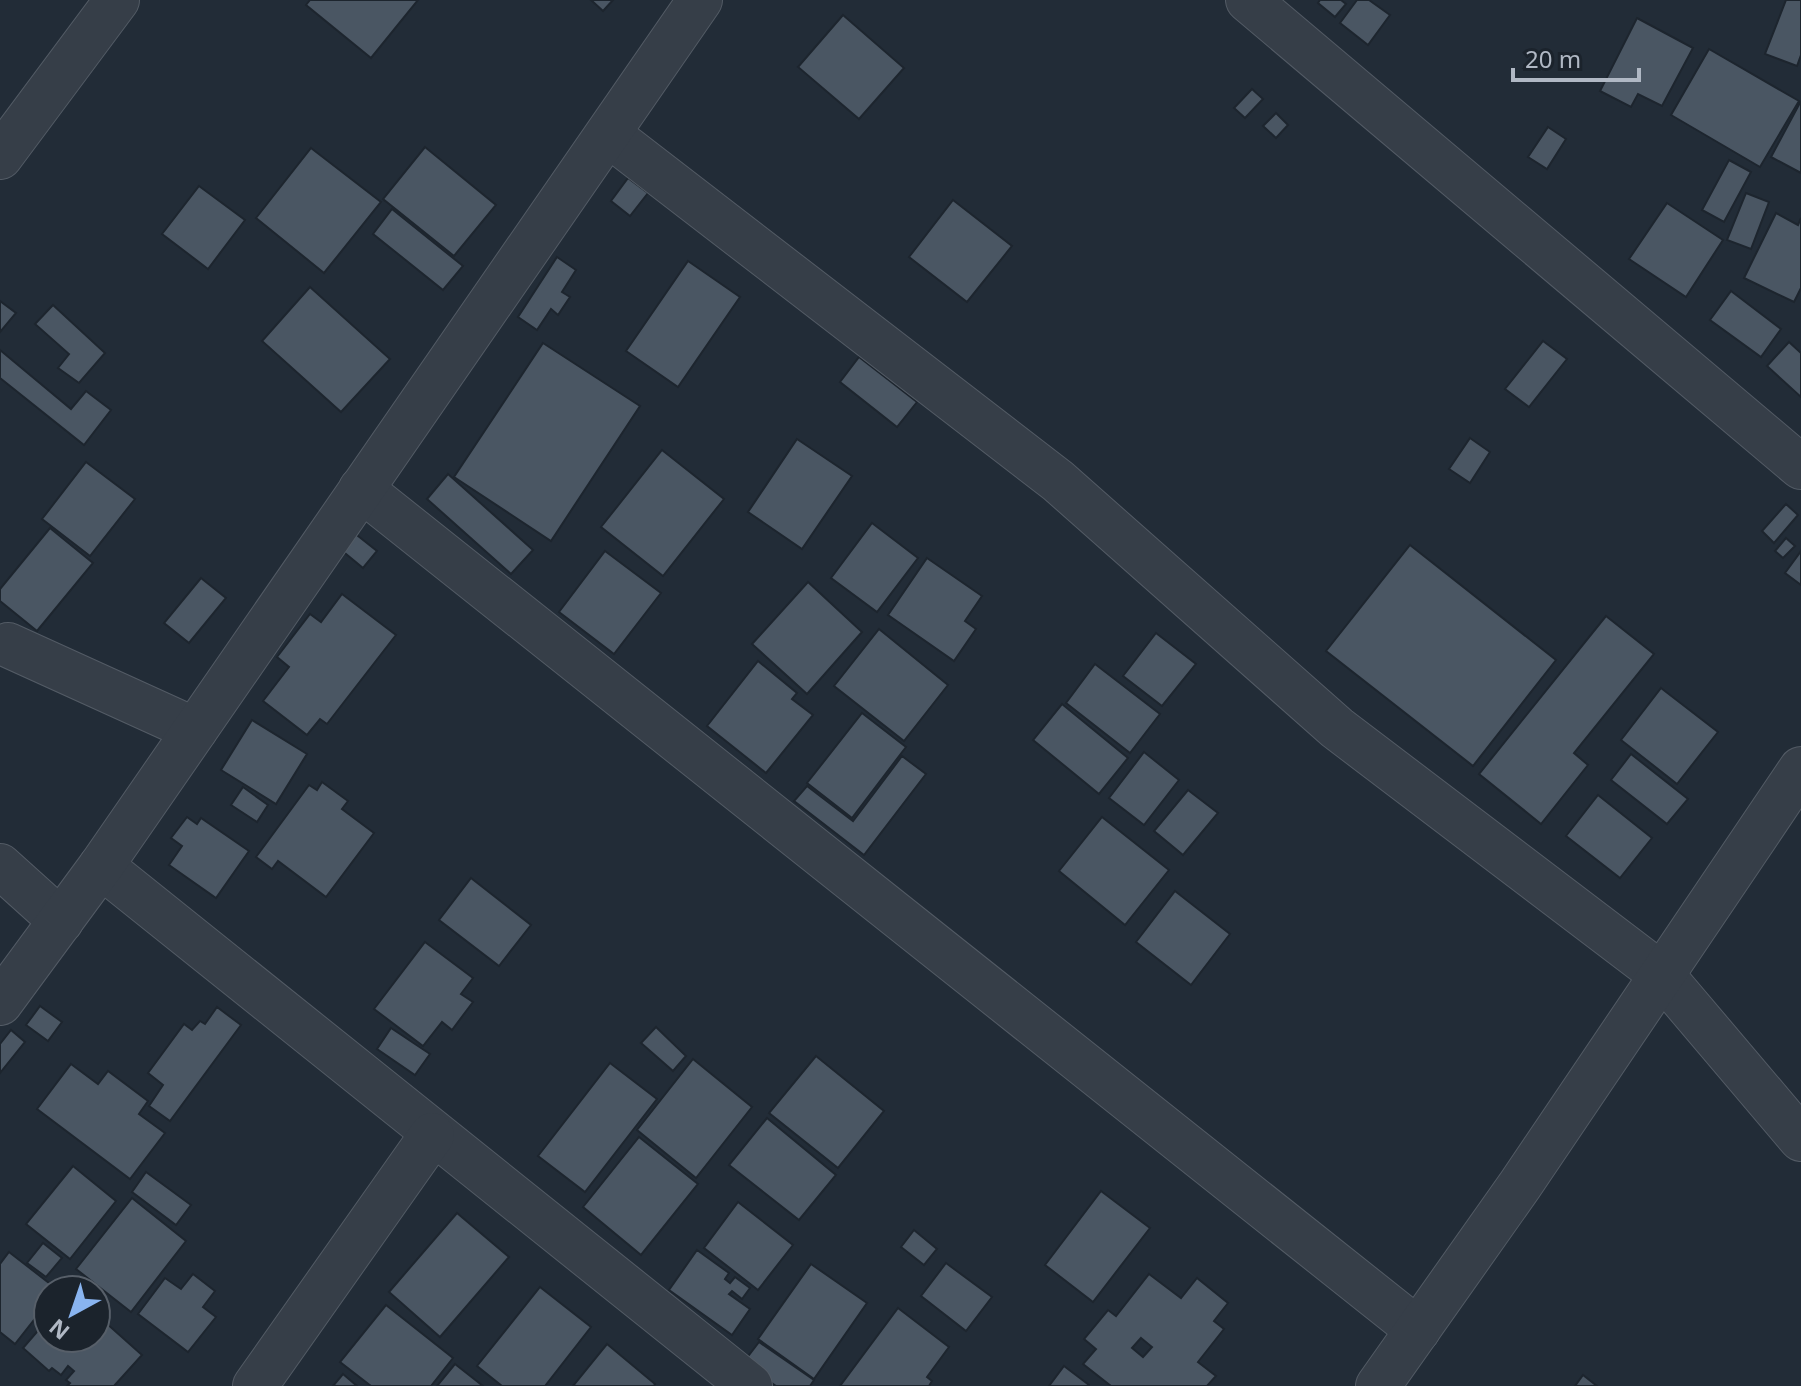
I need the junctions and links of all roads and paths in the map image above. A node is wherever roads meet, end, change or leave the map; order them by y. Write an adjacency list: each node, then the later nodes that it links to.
1 (117, 0): 5 (street)
2 (700, 0): 4 (street)
3 (1248, 0): 6 (street)
4 (608, 134): 7 (street); 14 (street)
5 (0, 157)
6 (1801, 467)
7 (361, 489): 9 (street); 18 (street)
8 (8, 645): 9 (street)
9 (195, 730): 12 (street)
10 (1801, 769): 14 (street)
11 (0, 866): 13 (street)
12 (101, 866): 13 (street); 16 (street)
13 (61, 921): 15 (street)
14 (1662, 975): 17 (street); 18 (street)
15 (0, 1003)
16 (432, 1135): 19 (street); 20 (street)
17 (1801, 1139)
18 (1418, 1330): 21 (street)
19 (255, 1386)
20 (750, 1386)
21 (1378, 1386)

